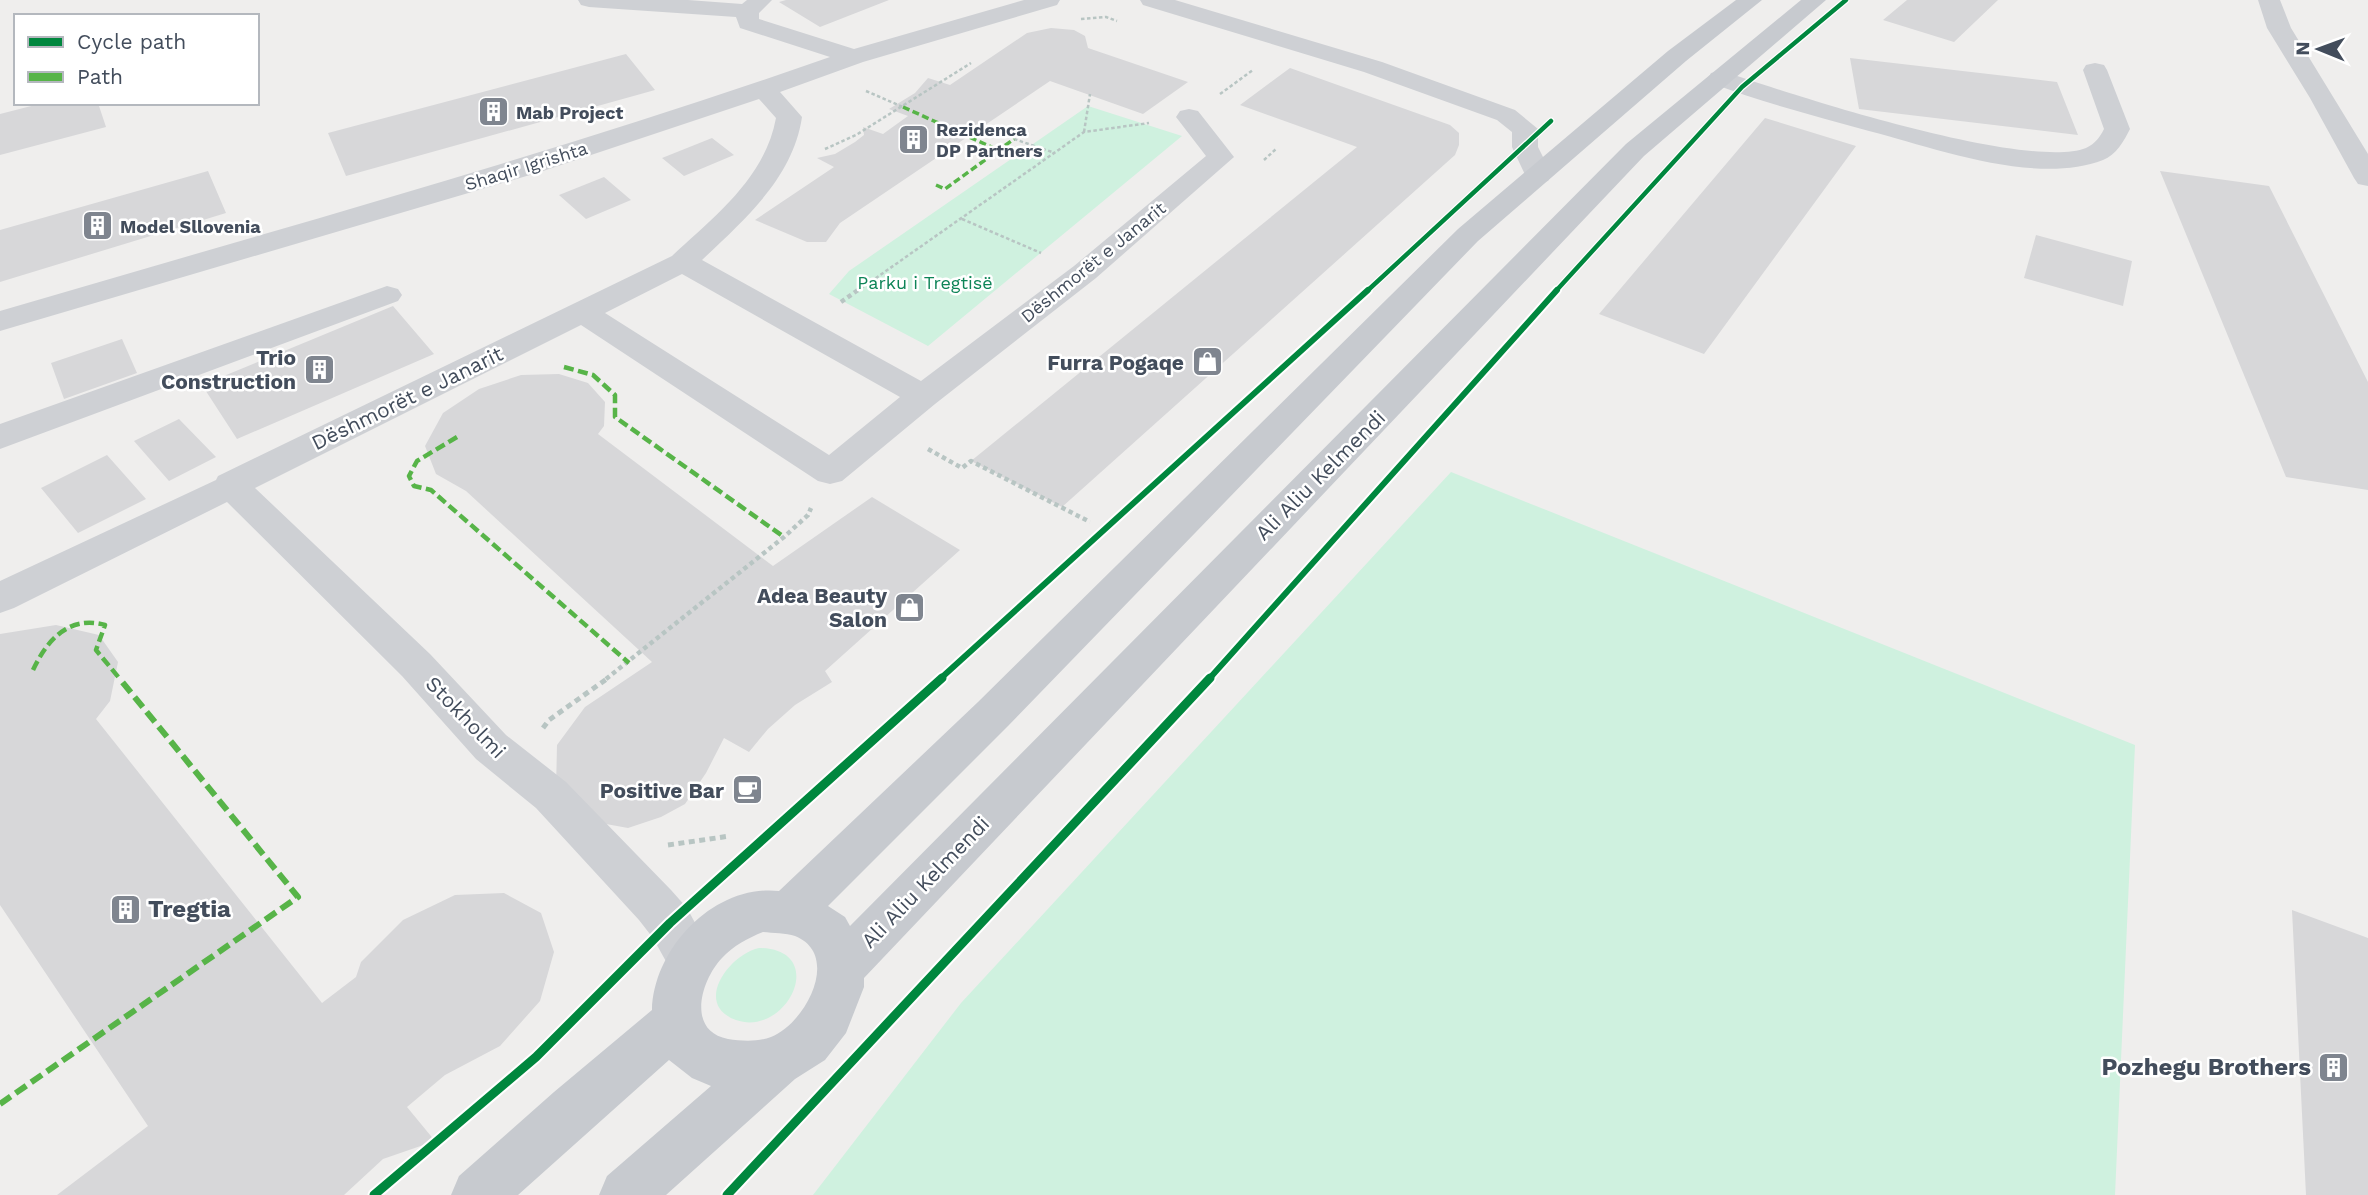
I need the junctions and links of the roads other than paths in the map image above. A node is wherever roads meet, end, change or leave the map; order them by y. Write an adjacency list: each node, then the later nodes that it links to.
1 (589, 0): 7 (street)
2 (1049, 0): 8 (street, Shaqir Igrishta)
3 (1151, 0): 15 (street)
4 (1751, 0): 15 (main road)
5 (1815, 0): 10 (main road, Ali Aliu Kelmendi)
6 (2269, 0): 12 (street)
7 (754, 6): 8 (street)
8 (854, 57): 11 (street, Shaqir Igrishta)
9 (2095, 70): 10 (street)
10 (1720, 78): 27 (main road, Ali Aliu Kelmendi)
11 (763, 89): 17 (street, Dëshmorët e Janarit); 20 (street, Shaqir Igrishta)
12 (2331, 115): 14 (street); 16 (street)
13 (1189, 117): 21 (street, Dëshmorët e Janarit)
14 (2368, 131)
15 (1538, 175): 25 (main road)
16 (2368, 178)
17 (683, 262): 19 (street, Dëshmorët e Janarit); 21 (street)
18 (387, 295): 22 (street)
19 (583, 312): 21 (street, Dëshmorët e Janarit); 23 (street, Dëshmorët e Janarit)
20 (0, 321)
21 (923, 396)
22 (0, 437)
23 (224, 488): 24 (street); 26 (street, Stokholmi)
24 (0, 598)
25 (790, 912): 26 (main road); 27 (main road)
26 (691, 958): 28 (main road)
27 (842, 967): 29 (main road)
28 (677, 1021): 29 (main road); 30 (main road)
29 (780, 1059): 31 (main road)
30 (478, 1195)
31 (626, 1195)

